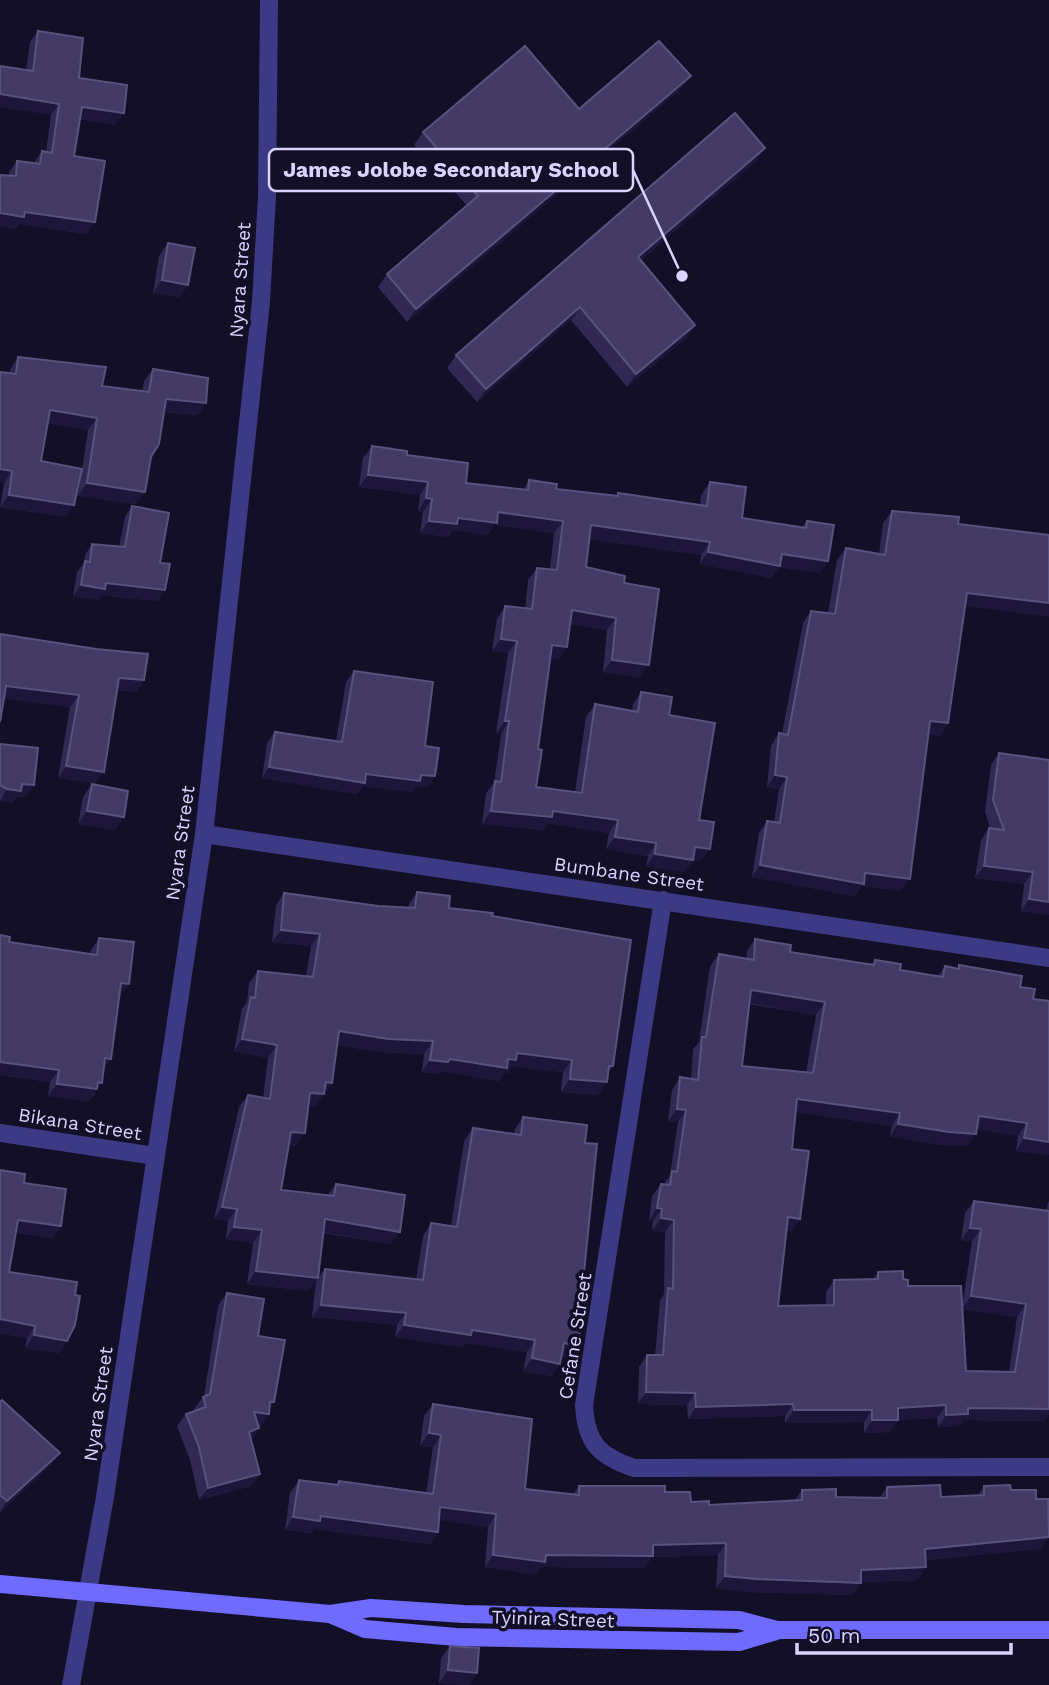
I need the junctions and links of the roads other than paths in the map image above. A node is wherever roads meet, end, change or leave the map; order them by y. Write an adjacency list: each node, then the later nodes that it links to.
1 (270, 0): 2 (street, Nyara Street)
2 (204, 834): 3 (street, Bumbane Street); 6 (street, Nyara Street)
3 (663, 900): 4 (street, Bumbane Street); 7 (street, Cefane Street)
4 (1049, 958)
5 (0, 1133): 6 (street, Bikana Street)
6 (155, 1156): 9 (street, Nyara Street)
7 (1049, 1467)
8 (0, 1584): 9 (street, Tyinira Street)
9 (87, 1594): 10 (street, Tyinira Street); 11 (street, Nyara Street)
10 (1049, 1630)
11 (71, 1685)

